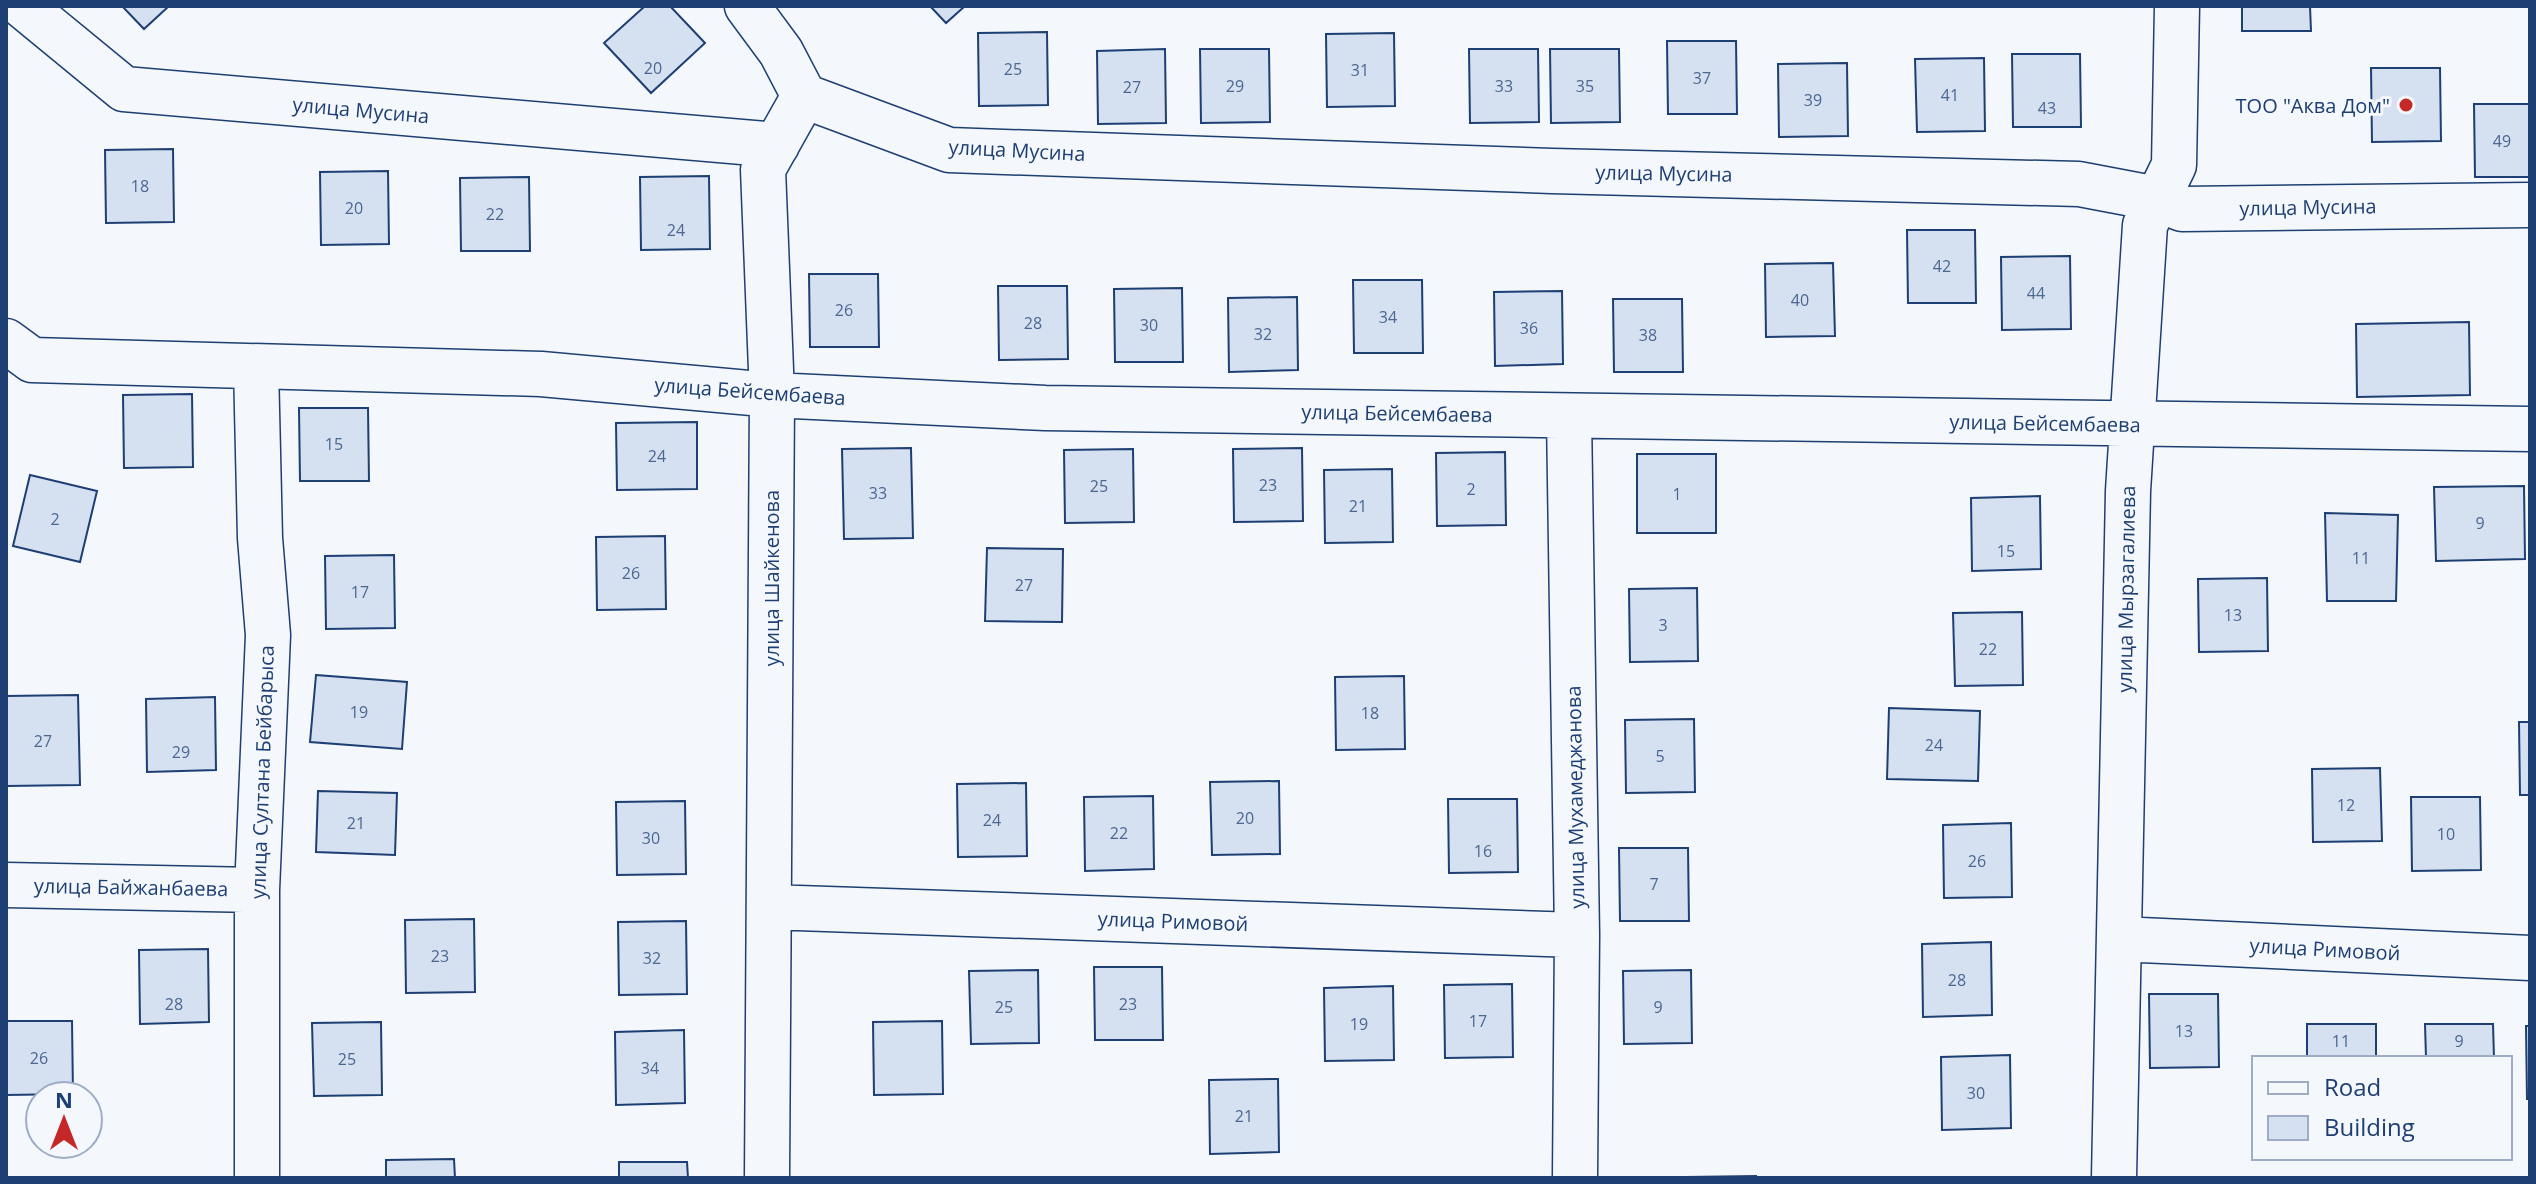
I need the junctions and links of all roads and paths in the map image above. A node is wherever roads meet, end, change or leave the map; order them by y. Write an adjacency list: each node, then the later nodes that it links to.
1 (23, 6): 5 (street, улица Мусина)
2 (747, 6): 4 (street)
3 (2177, 6): 6 (street, улица Мырзагалиева)
4 (804, 96): 5 (street, улица Шайкенова); 6 (street, улица Мусина)
5 (777, 145): 10 (street, улица Шайкенова)
6 (2158, 199): 7 (street, улица Мусина); 12 (street, улица Мырзагалиева)
7 (2530, 205)
8 (6, 341): 9 (street)
9 (261, 367): 10 (street, улица Бейсембаева); 15 (street, улица Султана Бейбарыса)
10 (772, 395): 11 (street, улица Бейсембаева); 16 (street, улица Шайкенова)
11 (1569, 416): 12 (street, улица Бейсембаева); 17 (street, улица Мухамеджанова)
12 (2132, 424): 13 (street, улица Бейсембаева); 18 (street, улица Мырзагалиева)
13 (2530, 429)
14 (6, 885): 15 (street, улица Байжанбаева)
15 (257, 890): 20 (street, улица Султана Бейбарыса)
16 (769, 907): 17 (street, улица Римовой); 21 (street, улица Шайкенова)
17 (1577, 935): 22 (street, улица Мухамеджанова)
18 (2119, 939): 19 (street, улица Римовой); 23 (street, улица Мырзагалиева)
19 (2530, 958)
20 (257, 1178)
21 (767, 1178)
22 (1575, 1178)
23 (2114, 1178)

